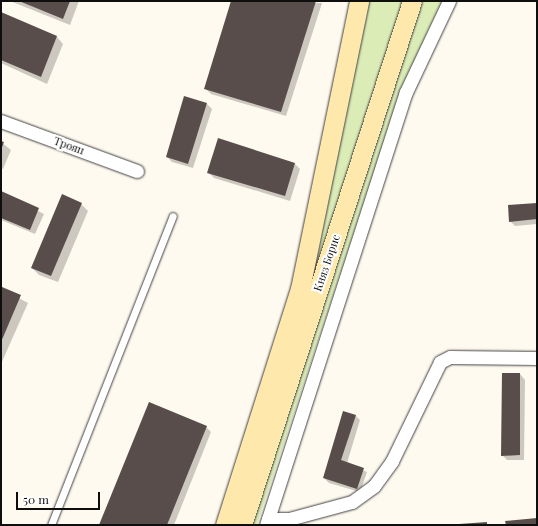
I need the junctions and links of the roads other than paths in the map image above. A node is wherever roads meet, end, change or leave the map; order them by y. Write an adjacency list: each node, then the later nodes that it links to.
1 (359, 1): 10 (street, Княз Борис)
2 (412, 1): 11 (street, Княз Борис)
3 (449, 1): 8 (street)
4 (1, 121): 5 (street, Троян)
5 (137, 171)
6 (173, 216): 9 (lane)
7 (537, 358): 8 (street)
8 (267, 522)
9 (51, 525)
10 (225, 525)
11 (242, 525)

